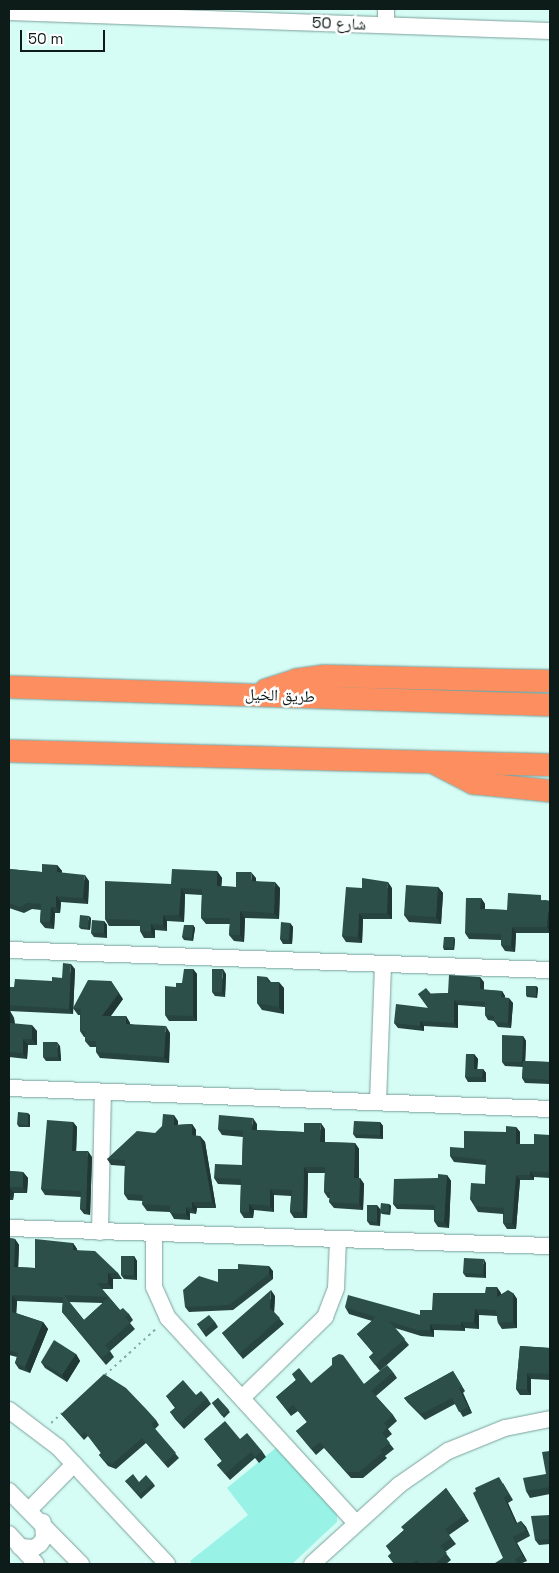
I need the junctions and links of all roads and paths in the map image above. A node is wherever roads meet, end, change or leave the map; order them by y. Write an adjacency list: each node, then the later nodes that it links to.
1 (386, 9): 4 (street)
2 (9, 12): 3 (street, شارع 50)
3 (116, 12): 4 (street, شارع 50)
4 (386, 25): 5 (street, شارع 50)
5 (550, 31)
6 (550, 681): 8 (highway)
7 (9, 687): 8 (highway, طريق الخيل)
8 (254, 695): 9 (highway, طريق الخيل)
9 (550, 705)
10 (9, 751): 11 (highway)
11 (435, 763): 12 (highway); 13 (highway)
12 (550, 765)
13 (550, 791)
14 (9, 950): 15 (street)
15 (383, 964): 16 (street); 19 (street)
16 (550, 970)
17 (9, 1088): 18 (street)
18 (103, 1092): 19 (street); 22 (street)
19 (378, 1102): 20 (street)
20 (550, 1109)
21 (9, 1228): 22 (street)
22 (100, 1232): 23 (street)
23 (154, 1234): 24 (street); 26 (street)
24 (338, 1241): 25 (street); 28 (street)
25 (550, 1246)
26 (168, 1318): 27 (path); 28 (street)
27 (101, 1378)
28 (243, 1397): 37 (street)
29 (9, 1410): 32 (street)
30 (64, 1412): 32 (path)
31 (550, 1419): 37 (street)
32 (42, 1432): 33 (street)
33 (74, 1464): 35 (street); 42 (street)
34 (9, 1491): 35 (street)
35 (30, 1509): 36 (street)
36 (43, 1522): 39 (street); 41 (street)
37 (356, 1523): 43 (street)
38 (9, 1534): 39 (street)
39 (20, 1547): 40 (street)
40 (36, 1564)
41 (81, 1564)
42 (167, 1564)
43 (312, 1564)

